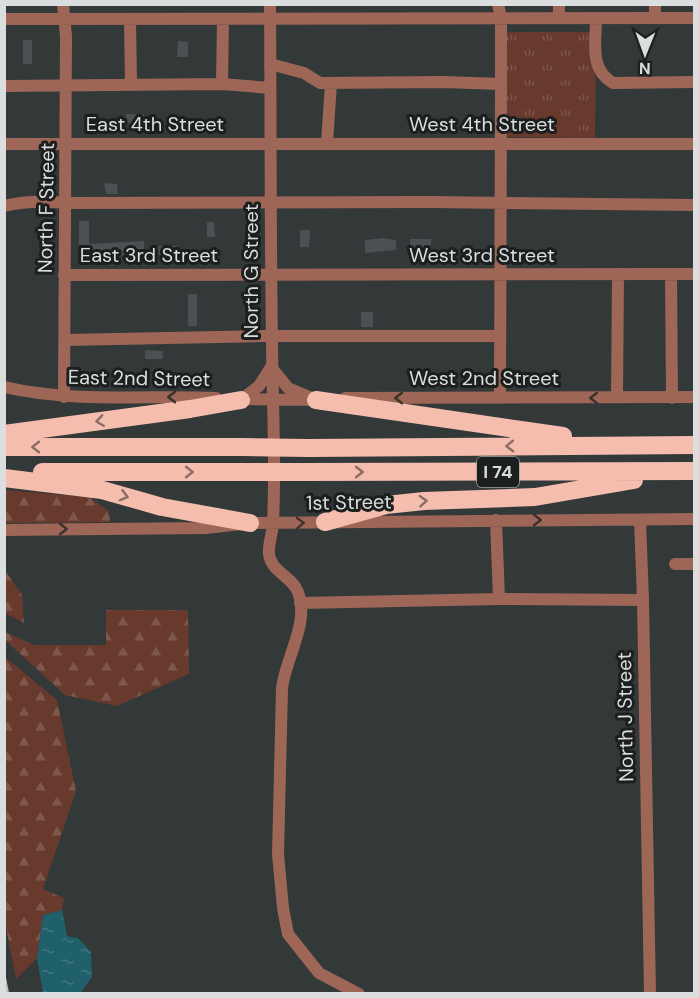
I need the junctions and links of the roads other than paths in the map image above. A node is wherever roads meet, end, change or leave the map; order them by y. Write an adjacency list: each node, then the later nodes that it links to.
1 (63, 4): 14 (street, North F Street)
2 (270, 4): 8 (street, North G Street)
3 (498, 4): 9 (street)
4 (559, 4): 10 (street)
5 (655, 4): 12 (street)
6 (322, 12): 7 (street); 8 (street)
7 (356, 12): 9 (street)
8 (270, 18): 15 (street); 18 (street, North G Street)
9 (501, 18): 10 (street); 23 (street)
10 (559, 18): 11 (street)
11 (596, 18): 12 (street); 19 (street)
12 (655, 18): 13 (street)
13 (694, 18)
14 (64, 19): 16 (street); 17 (street); 25 (street, North F Street)
15 (223, 19): 17 (street); 22 (street)
16 (4, 20)
17 (130, 20): 21 (street)
18 (270, 64): 20 (street); 26 (street, North G Street)
19 (694, 82)
20 (331, 83): 23 (street); 28 (street)
21 (131, 84): 22 (street); 25 (street)
22 (222, 84): 26 (street)
23 (501, 84): 30 (street)
24 (4, 86): 25 (street)
25 (66, 86): 32 (street, North F Street)
26 (270, 88): 27 (street, North G Street)
27 (270, 143): 28 (street, West 4th Street); 32 (street, East 4th Street); 35 (street, North G Street)
28 (327, 143): 30 (street, West 4th Street)
29 (4, 144): 32 (street, East 4th Street)
30 (500, 144): 31 (street, West 4th Street); 34 (street)
31 (694, 144)
32 (66, 145): 33 (street, North F Street)
33 (65, 203): 35 (street); 37 (street); 42 (street, North F Street)
34 (501, 203): 35 (street); 36 (street); 43 (street)
35 (270, 204): 38 (street, North G Street)
36 (694, 205)
37 (4, 206)
38 (270, 274): 42 (street, East 3rd Street); 43 (street, West 3rd Street); 44 (street, North G Street)
39 (618, 274): 40 (street, West 3rd Street); 43 (street, West 3rd Street); 52 (street)
40 (672, 274): 41 (street, West 3rd Street); 53 (street)
41 (694, 274)
42 (64, 275): 46 (street, North F Street)
43 (501, 275): 45 (street)
44 (270, 336): 45 (street); 46 (street); 47 (street, North G Street)
45 (500, 336): 51 (street)
46 (65, 340): 49 (street, North F Street)
47 (272, 367): 54 (street); 55 (street, North G Street); 56 (street)
48 (4, 387): 49 (street, East 2nd Street)
49 (64, 397): 54 (street, East 2nd Street, one-way to 49)
50 (694, 397): 53 (street, West 2nd Street)
51 (500, 398): 52 (street, West 2nd Street, one-way to 51); 56 (street, West 2nd Street, one-way to 56)
52 (617, 398): 53 (street, West 2nd Street)
53 (672, 398)
54 (241, 400): 55 (street, East 2nd Street); 57 (highway, one-way to 57)
55 (273, 400): 56 (street, West 2nd Street); 69 (street, North G Street)
56 (316, 400): 58 (highway)
57 (4, 434)
58 (654, 445): 59 (highway, I 74); 60 (highway, I 74, one-way to 60, bridge)
59 (694, 445)
60 (4, 447)
61 (689, 471): 62 (highway, I 74, one-way to 61, bridge); 67 (highway, one-way to 61)
62 (4, 472)
63 (4, 478): 68 (highway, one-way to 68)
64 (694, 519): 66 (street, 1st Street)
65 (496, 520): 66 (street, 1st Street, one-way to 66); 67 (street, 1st Street); 73 (street)
66 (640, 520): 74 (street, North J Street)
67 (325, 522): 69 (street, 1st Street, one-way to 67)
68 (249, 523): 69 (street, 1st Street); 70 (street, 1st Street, one-way to 68)
69 (273, 524): 75 (street, North G Street)
70 (4, 530)
71 (675, 564): 72 (street)
72 (694, 564)
73 (499, 599): 74 (street); 75 (street)
74 (644, 600): 77 (street, North J Street)
75 (300, 603): 76 (street)
76 (359, 993)
77 (650, 993)

